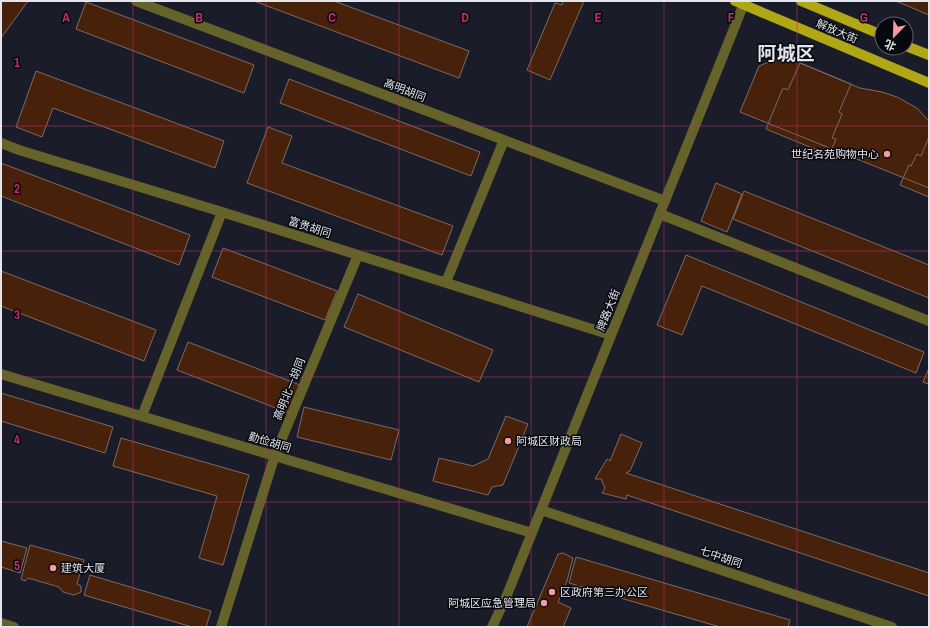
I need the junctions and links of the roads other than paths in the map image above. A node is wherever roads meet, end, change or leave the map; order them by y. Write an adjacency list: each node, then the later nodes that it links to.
1 (136, 1): 8 (street, 高明胡同)
2 (801, 1): 4 (main road, 解放大街)
3 (741, 2): 7 (main road, 解放大街); 10 (street, 牌路大街)
4 (874, 32)
5 (914, 49): 6 (main road)
6 (929, 55)
7 (929, 83)
8 (504, 140): 10 (street, 高明胡同); 14 (street)
9 (1, 142): 11 (street, 富贵胡同)
10 (665, 201): 12 (street, 牌路大街)
11 (222, 212): 13 (street, 富贵胡同); 18 (street)
12 (660, 214): 15 (street); 16 (street, 牌路大街)
13 (358, 255): 14 (street, 富贵胡同); 19 (street, 高明北一胡同)
14 (446, 282): 16 (street, 富贵胡同)
15 (929, 321)
16 (611, 335): 20 (street, 牌路大街)
17 (1, 374): 18 (street, 勤俭胡同)
18 (142, 416): 19 (street, 勤俭胡同)
19 (275, 456): 21 (street, 勤俭胡同); 24 (street, 高明北一胡同)
20 (542, 510): 21 (street, 牌路大街); 26 (street, 七中胡同)
21 (532, 533): 25 (street, 牌路大街)
22 (1, 623): 23 (street)
23 (14, 627)
24 (221, 627)
25 (492, 627)
26 (892, 627)

